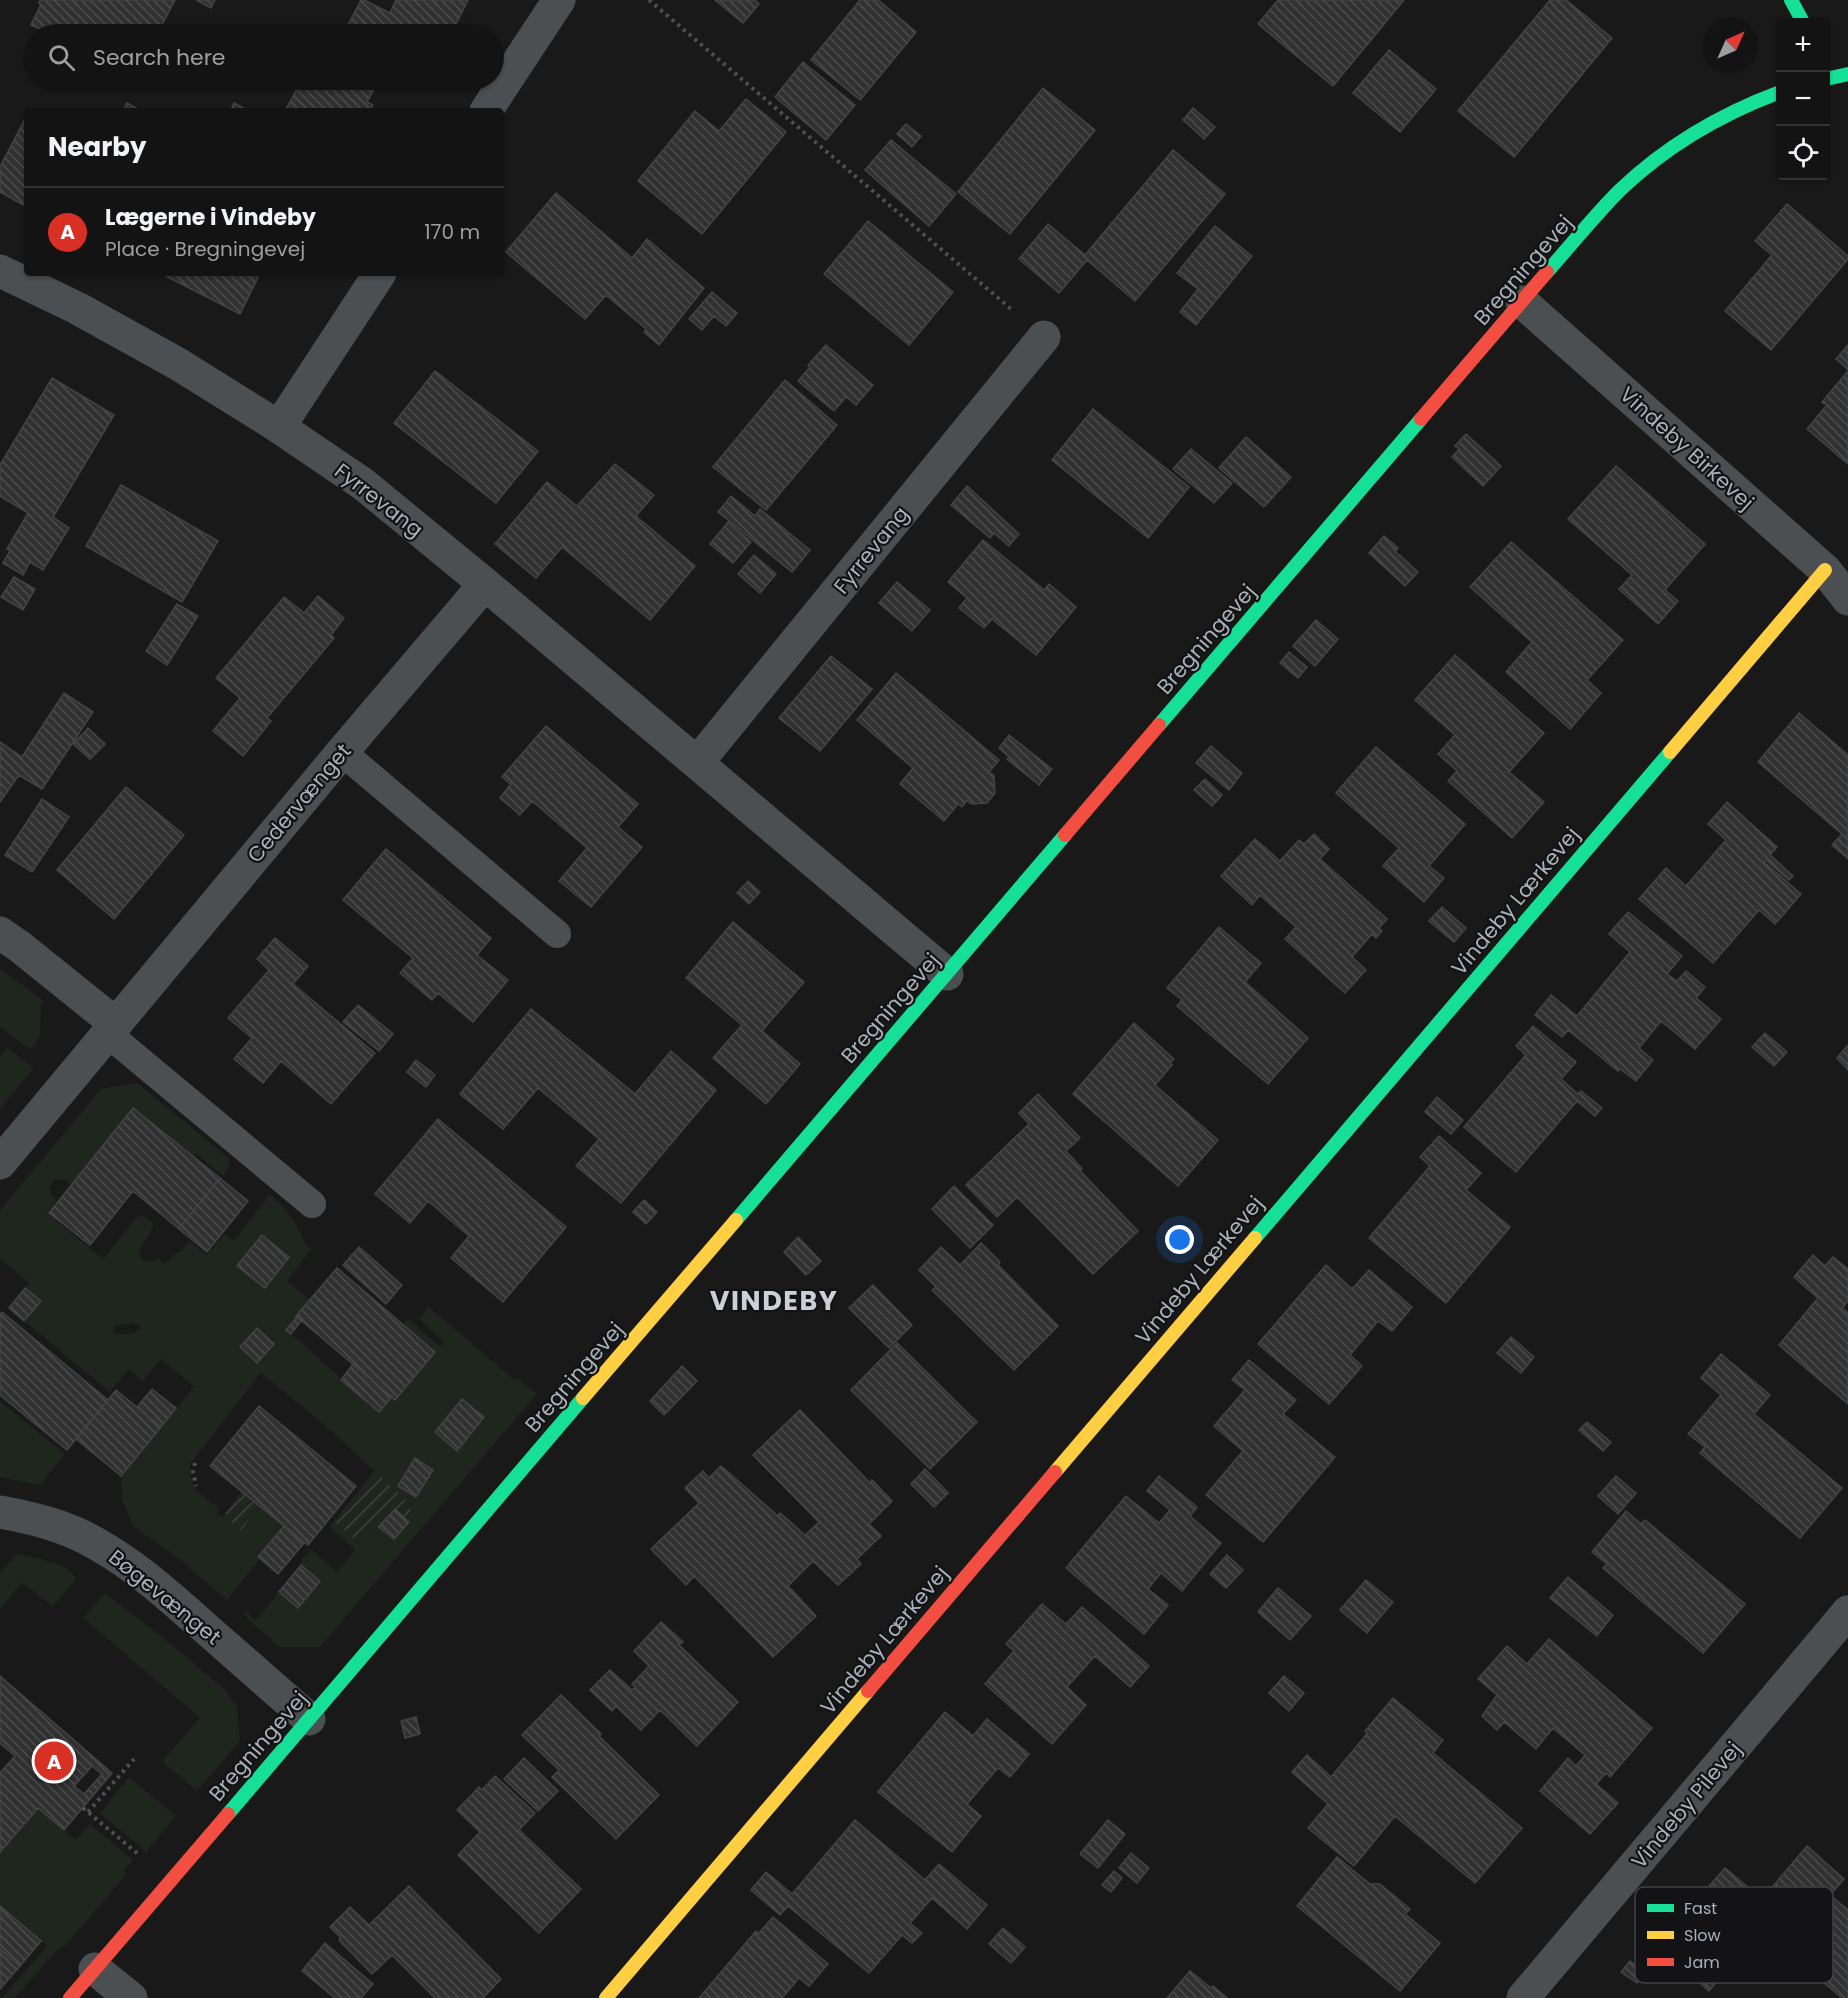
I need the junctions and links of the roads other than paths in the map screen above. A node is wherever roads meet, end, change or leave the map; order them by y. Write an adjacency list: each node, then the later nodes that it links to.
1 (559, 0): 6 (street)
2 (1791, 0): 3 (street)
3 (1801, 18)
4 (1848, 74): 5 (street)
5 (1830, 78)
6 (504, 84)
7 (500, 90): 9 (street)
8 (1776, 94): 12 (street, Bregningevej)
9 (488, 108)
10 (0, 271): 14 (street, Fyrrevang)
11 (378, 276): 14 (street)
12 (1522, 302): 15 (street, Vindeby Birkevej); 22 (street, Bregningevej)
13 (1044, 337): 19 (street, Fyrrevang)
14 (279, 427): 16 (street, Fyrrevang)
15 (1825, 570): 17 (street, Vindeby Birkevej); 32 (street, Vindeby Lærkevej)
16 (485, 584): 18 (street, Cedervænget); 19 (street, Fyrrevang)
17 (1848, 599)
18 (342, 752): 21 (lane); 23 (street, Cedervænget)
19 (697, 763): 22 (street, Fyrrevang)
20 (0, 933): 23 (street)
21 (557, 934)
22 (947, 974): 28 (street, Bregningevej)
23 (112, 1029): 24 (street, Cedervænget); 25 (lane)
24 (0, 1163)
25 (312, 1204)
26 (0, 1512): 28 (street, Bøgevænget)
27 (1848, 1612): 33 (street, Vindeby Pilevej)
28 (309, 1719): 29 (street, Bregningevej)
29 (95, 1969): 30 (street, Bregningevej); 31 (street)
30 (70, 1998)
31 (131, 1998)
32 (606, 1998)
33 (1523, 1998)

